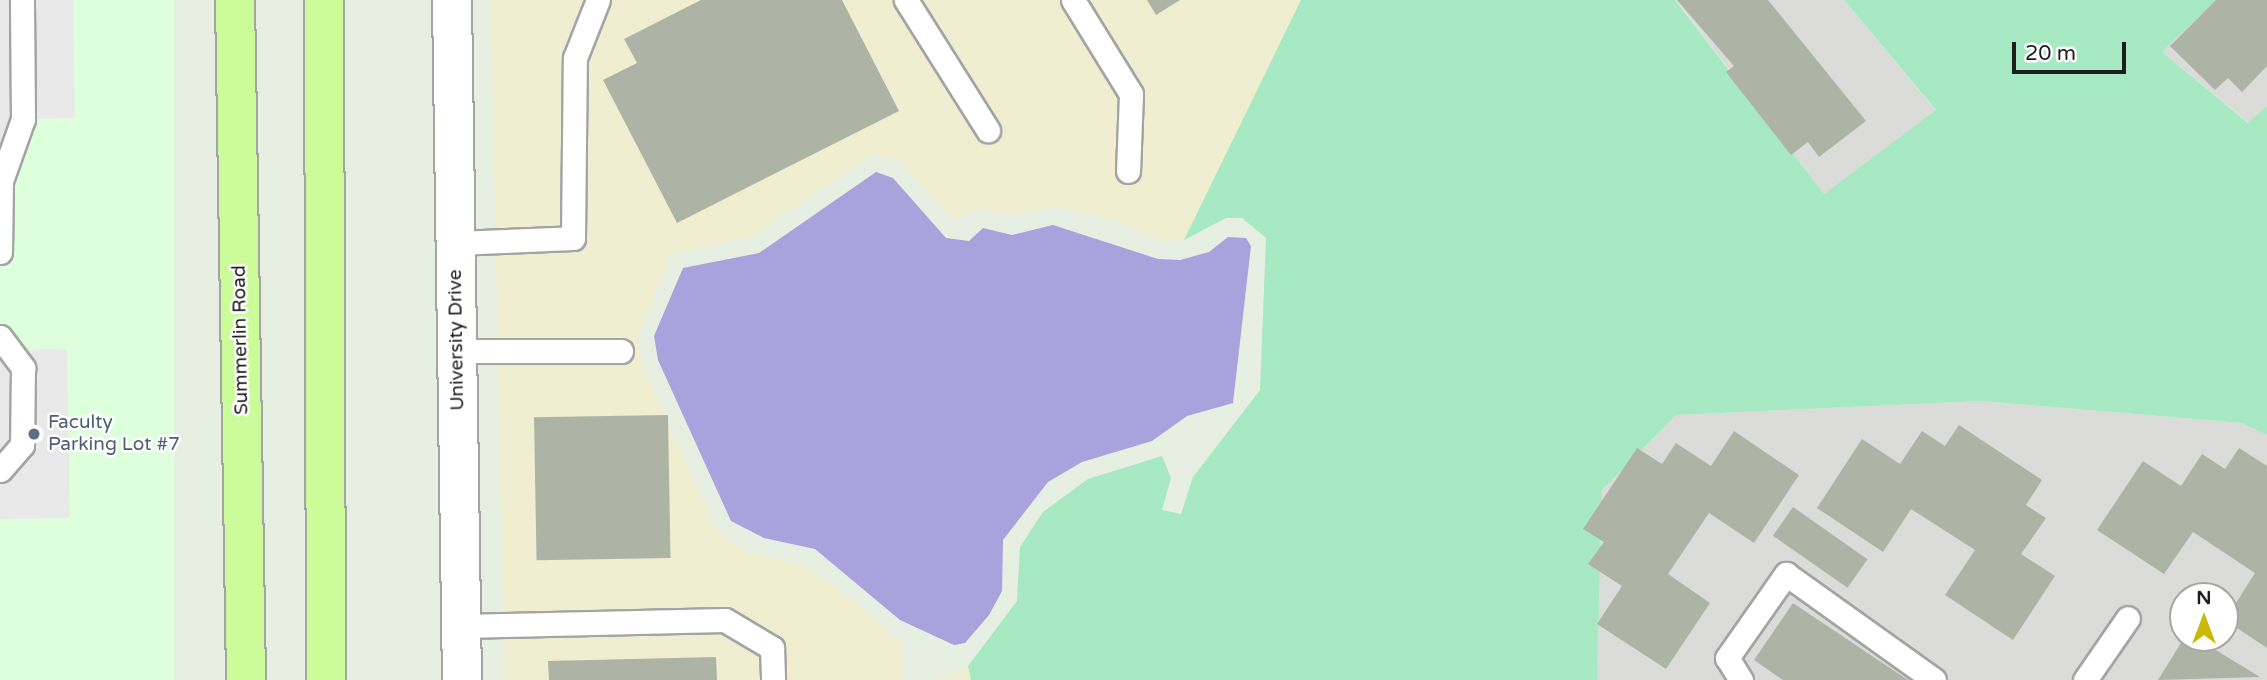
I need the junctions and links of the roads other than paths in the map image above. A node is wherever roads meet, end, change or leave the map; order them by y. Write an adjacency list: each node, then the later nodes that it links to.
1 (22, 0): 11 (lane)
2 (235, 0): 18 (main road, Summerlin Road)
3 (324, 0): 19 (main road)
4 (452, 0): 10 (street, University Drive)
5 (598, 0): 10 (lane)
6 (906, 0): 8 (lane)
7 (1073, 0): 9 (lane)
8 (989, 130)
9 (1128, 171)
10 (456, 243): 13 (street, University Drive)
11 (0, 252)
12 (0, 337): 15 (lane)
13 (457, 351): 14 (lane); 17 (street, University Drive)
14 (621, 351)
15 (0, 470)
16 (2128, 618): 24 (lane)
17 (461, 626): 20 (street, University Drive); 21 (lane)
18 (246, 680)
19 (326, 680)
20 (461, 680)
21 (773, 680)
22 (1741, 680): 23 (lane)
23 (1934, 680)
24 (2085, 680)

